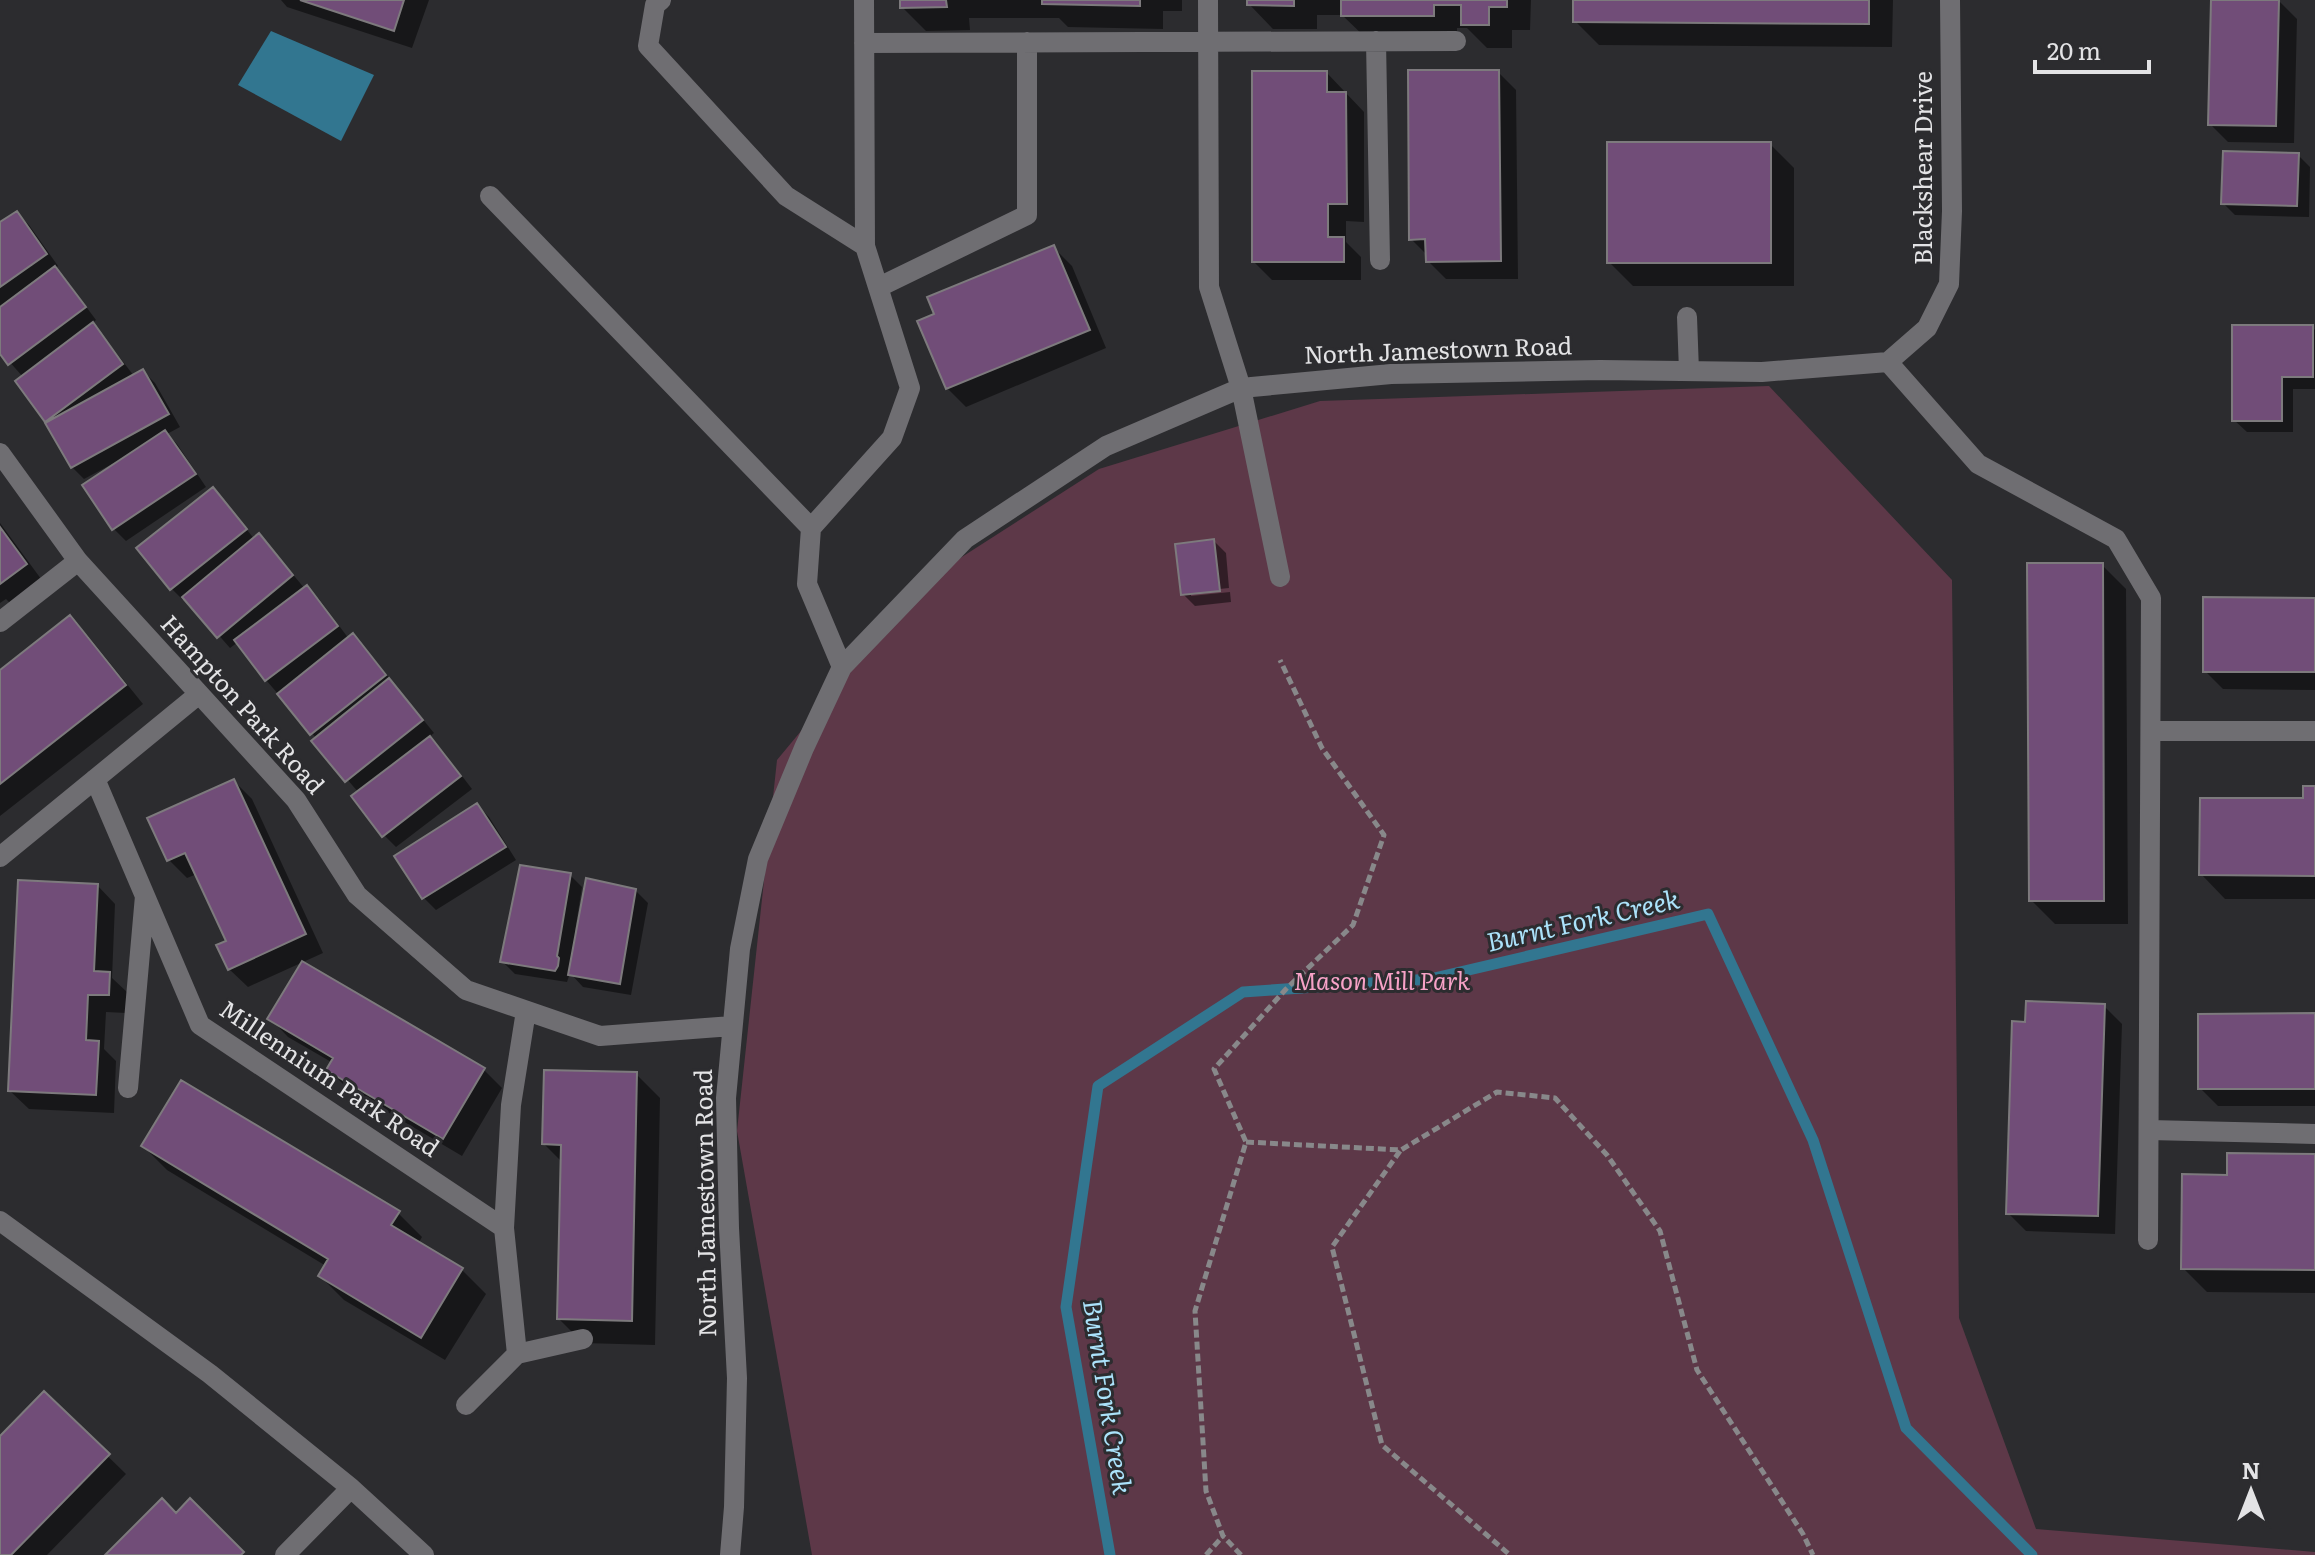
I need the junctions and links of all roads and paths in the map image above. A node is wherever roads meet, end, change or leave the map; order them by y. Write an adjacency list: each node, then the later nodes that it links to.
1 (661, 0): 11 (street)
2 (864, 0): 9 (street)
3 (1208, 0): 8 (street)
4 (1950, 0): 15 (street, Blackshear Drive)
5 (1376, 41): 6 (street); 8 (street); 12 (street)
6 (1456, 41)
7 (1027, 42): 8 (street); 9 (street); 13 (street)
8 (1209, 42): 17 (street)
9 (864, 43): 11 (street)
10 (490, 196): 19 (street)
11 (865, 246): 13 (street)
12 (1380, 260)
13 (879, 287): 19 (street)
14 (1687, 317): 16 (street)
15 (1888, 362): 16 (street, North Jamestown Road); 26 (street)
16 (1689, 371): 17 (street, North Jamestown Road)
17 (1241, 388): 21 (street); 24 (street, North Jamestown Road)
18 (0, 453): 20 (street, Hampton Park Road)
19 (811, 528): 24 (street)
20 (78, 561): 22 (street); 25 (street, Hampton Park Road)
21 (1280, 577)
22 (0, 622)
23 (1280, 660): 36 (path)
24 (842, 667): 32 (street, North Jamestown Road)
25 (199, 694): 28 (street); 31 (street, Hampton Park Road)
26 (2151, 731): 27 (street); 34 (street)
27 (2315, 731)
28 (95, 779): 29 (street); 30 (street, Millennium Park Road)
29 (0, 857)
30 (145, 896): 33 (street); 39 (street, Millennium Park Road)
31 (526, 1011): 32 (street, Hampton Park Road); 39 (street)
32 (732, 1026): 48 (street, North Jamestown Road)
33 (128, 1088)
34 (2149, 1130): 35 (street); 40 (street)
35 (2315, 1134)
36 (1246, 1142): 37 (path); 45 (path)
37 (1401, 1150): 51 (path); 52 (path)
38 (0, 1221): 44 (street)
39 (504, 1228): 42 (street)
40 (2148, 1240)
41 (583, 1339): 42 (street)
42 (517, 1354): 43 (street)
43 (466, 1405)
44 (351, 1488): 46 (street); 47 (street)
45 (1223, 1536): 49 (path); 50 (path)
46 (285, 1555)
47 (424, 1555)
48 (730, 1555)
49 (1206, 1555)
50 (1241, 1555)
51 (1510, 1555)
52 (1813, 1555)

